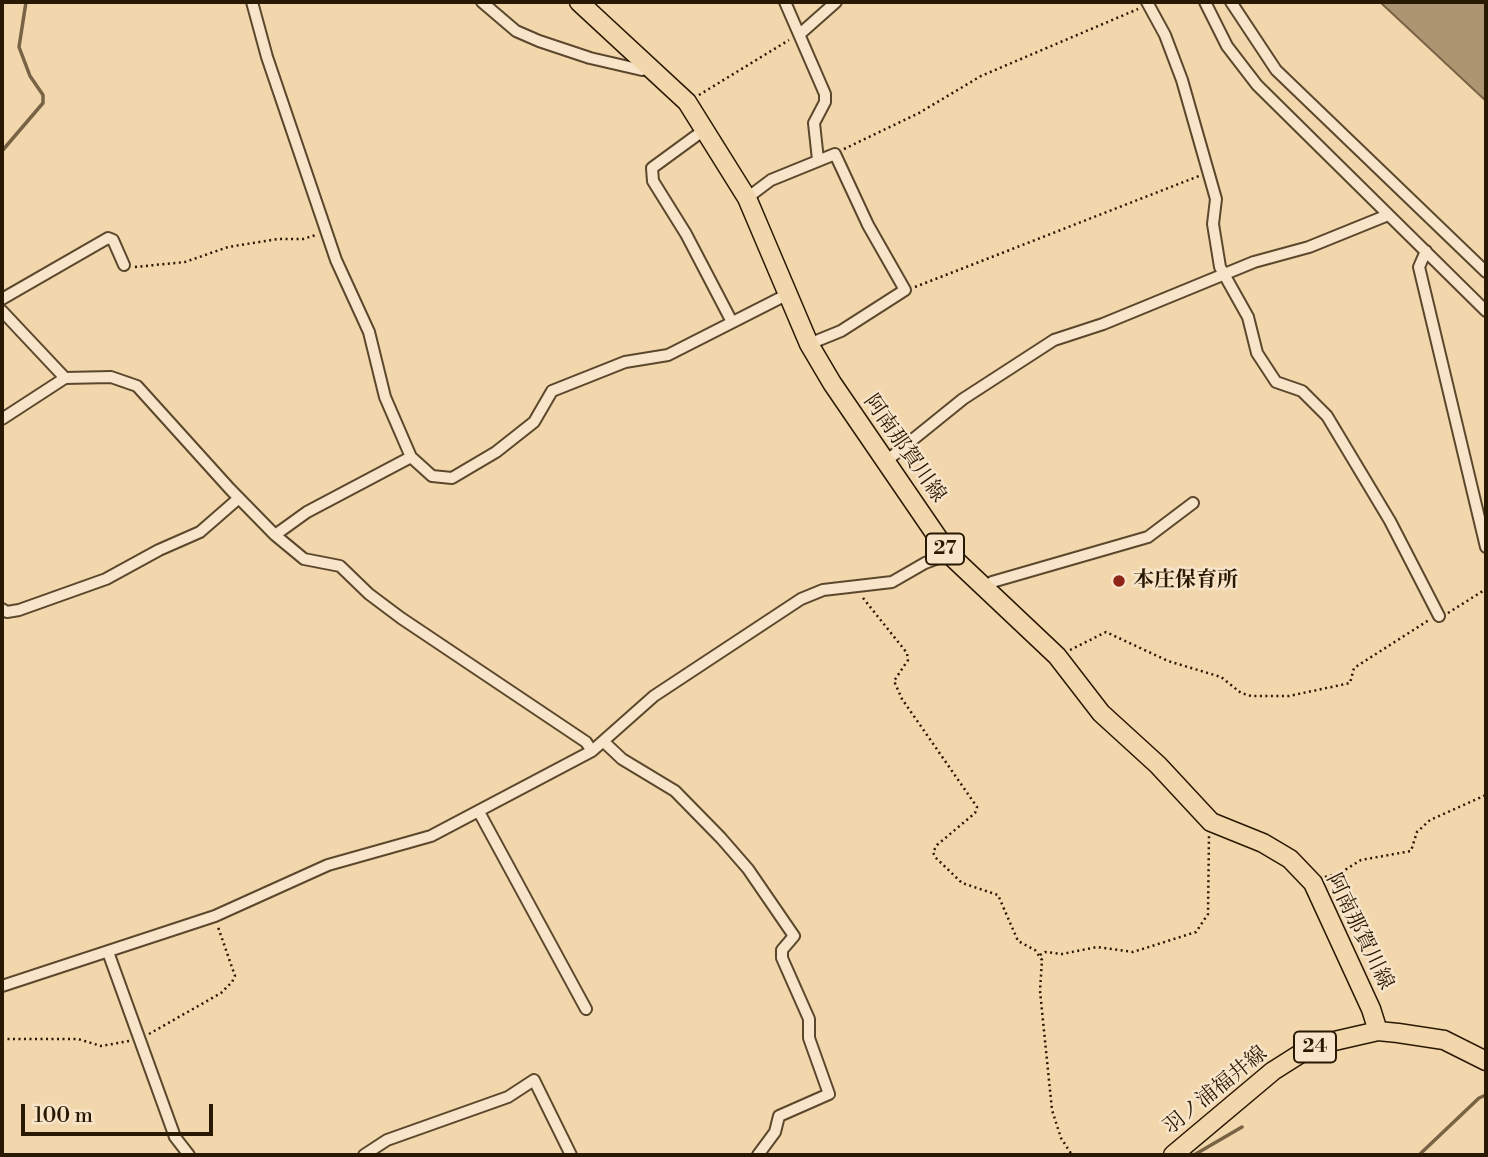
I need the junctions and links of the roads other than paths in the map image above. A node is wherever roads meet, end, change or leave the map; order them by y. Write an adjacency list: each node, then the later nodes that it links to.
1 (253, 2): 27 (street)
2 (482, 2): 10 (street)
3 (579, 2): 10 (main road, 阿南那賀川線 / 27)
4 (785, 2): 9 (street)
5 (836, 2): 9 (street)
6 (1147, 2): 18 (street)
7 (1205, 2): 14 (street)
8 (1231, 2): 17 (street)
9 (801, 33): 12 (street)
10 (651, 66): 11 (main road, 阿南那賀川線 / 27)
11 (704, 130): 13 (main road, 阿南那賀川線 / 27); 23 (street)
12 (818, 160): 13 (street); 24 (street)
13 (747, 198): 19 (main road, 阿南那賀川線 / 27)
14 (1388, 215): 15 (street); 18 (street)
15 (1426, 251): 22 (street); 32 (street)
16 (124, 265): 20 (street)
17 (1486, 272)
18 (1224, 275): 28 (street); 36 (street)
19 (790, 293): 23 (street); 24 (main road, 阿南那賀川線 / 27)
20 (2, 299)
21 (2, 311): 25 (street)
22 (1486, 311)
23 (732, 322): 27 (street)
24 (809, 344): 28 (main road, 阿南那賀川線 / 27)
25 (65, 378): 26 (street); 29 (street)
26 (2, 419)
27 (411, 457): 31 (street)
28 (885, 462): 33 (main road, 阿南那賀川線 / 27)
29 (239, 498): 31 (street); 35 (street)
30 (1193, 503): 34 (street)
31 (275, 535): 38 (street)
32 (1486, 547)
33 (949, 554): 34 (main road, 阿南那賀川線 / 27); 37 (street)
34 (985, 589): 43 (main road, 阿南那賀川線 / 27)
35 (2, 609)
36 (1439, 616)
37 (604, 742): 38 (street); 48 (street)
38 (592, 751): 39 (street)
39 (479, 812): 40 (street); 42 (street)
40 (107, 952): 41 (street); 45 (street)
41 (2, 986)
42 (586, 1009)
43 (1378, 1031): 44 (main road, 羽ノ浦福井線 / 24); 49 (main road, 羽ノ浦福井線 / 24)
44 (1486, 1061)
45 (189, 1155)
46 (364, 1155): 47 (street)
47 (571, 1155)
48 (758, 1155)
49 (1173, 1155)

